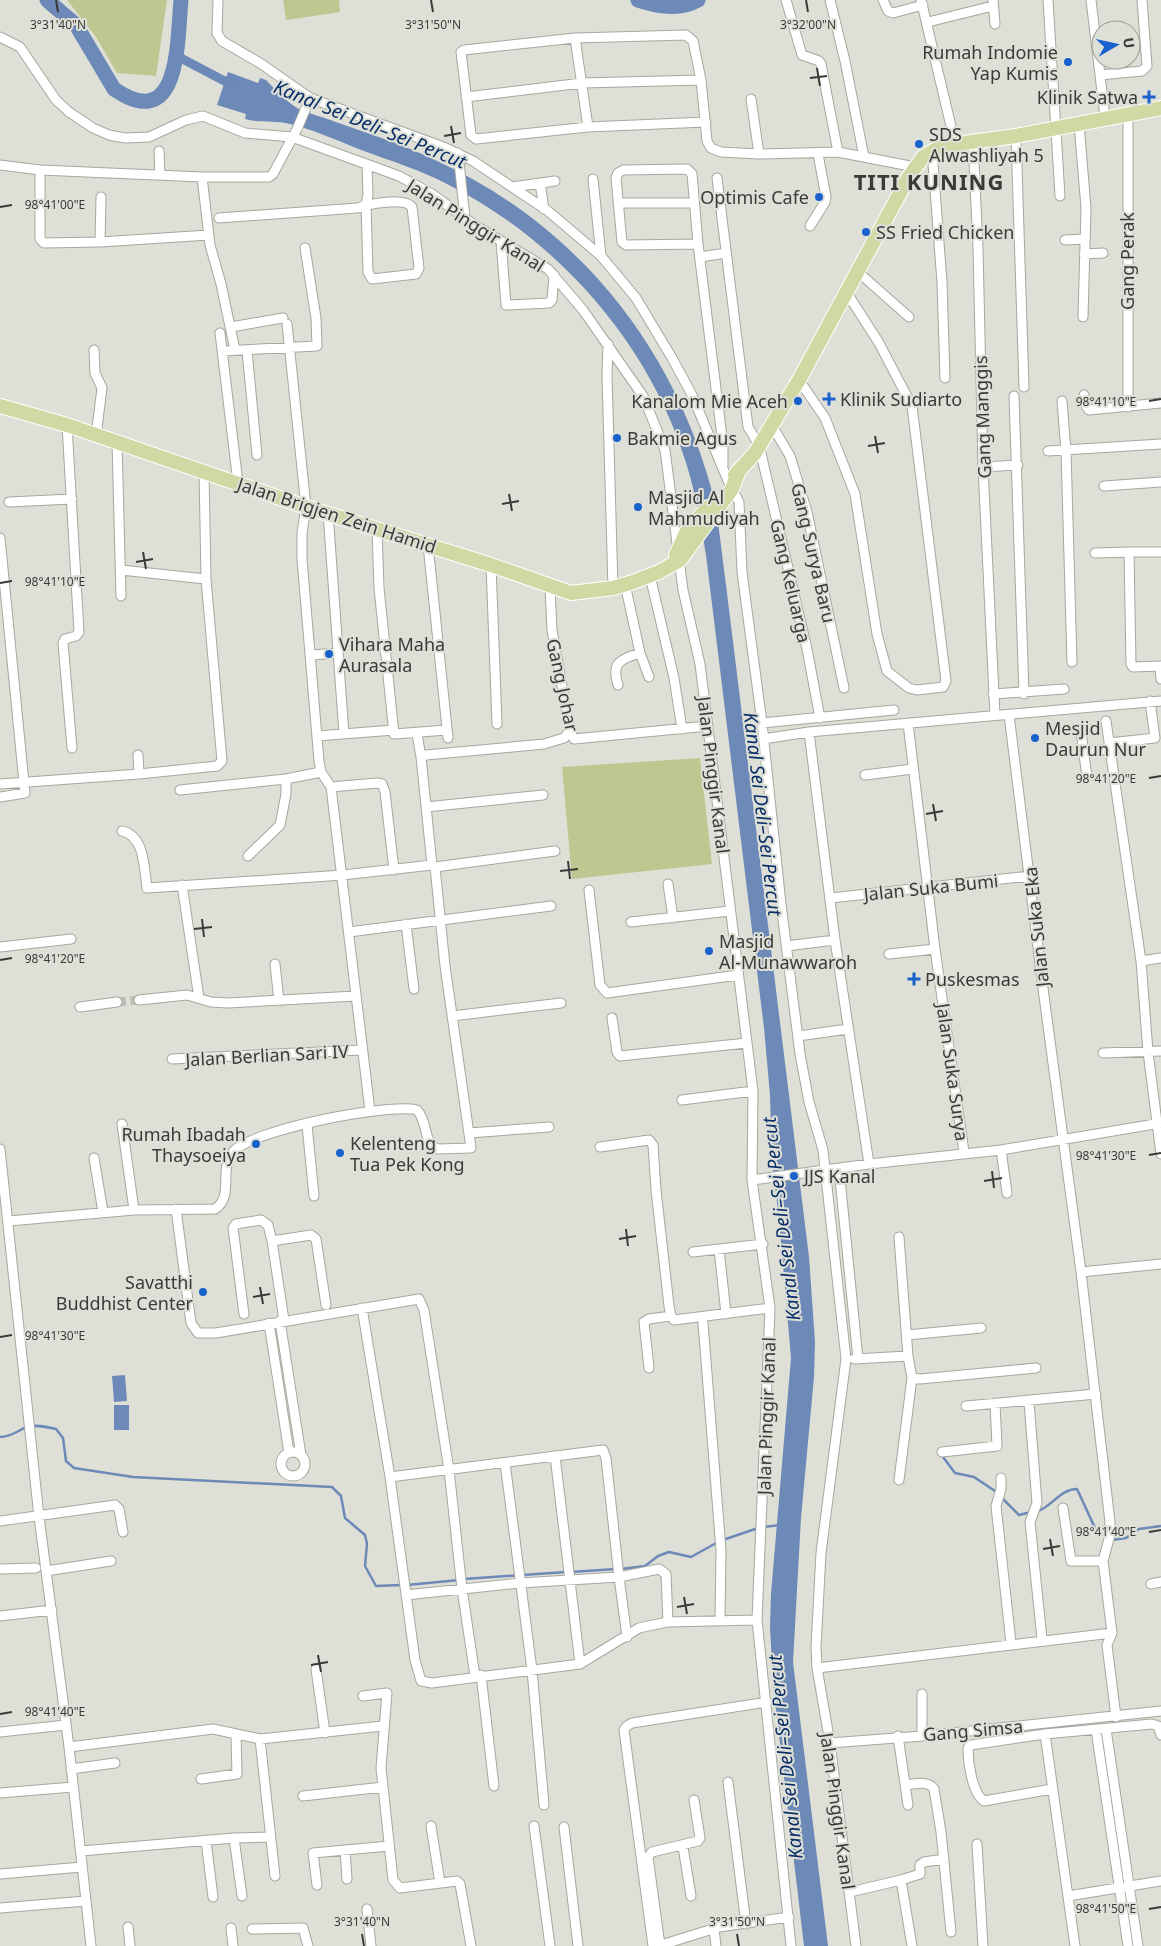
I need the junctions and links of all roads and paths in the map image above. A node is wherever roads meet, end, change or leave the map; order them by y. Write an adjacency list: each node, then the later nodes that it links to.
1 (218, 0): 19 (street, Jalan Pinggir Kanal)
2 (786, 0): 33 (street)
3 (830, 0): 37 (street)
4 (883, 0): 8 (street)
5 (1048, 0): 26 (street)
6 (1091, 0): 14 (street)
7 (1142, 0): 14 (street)
8 (922, 2): 10 (street)
9 (993, 3): 10 (street); 11 (street)
10 (928, 22): 30 (street)
11 (995, 24)
12 (0, 36): 28 (street, Jalan Pinggir Kanal)
13 (575, 38): 15 (street); 16 (street); 17 (street)
14 (1100, 75): 22 (street)
15 (701, 80): 16 (street); 23 (street)
16 (582, 83): 17 (street); 25 (street)
17 (466, 97): 25 (street)
18 (751, 99): 34 (street)
19 (308, 102): 28 (street); 36 (street, Jalan Pinggir Kanal)
20 (1161, 108): 21 (main road)
21 (1128, 114): 22 (main road); 91 (street, Gang Perak)
22 (1105, 118): 24 (main road)
23 (706, 122): 25 (street); 34 (street)
24 (1079, 124): 26 (main road); 59 (street)
25 (588, 127)
26 (1057, 128): 27 (main road); 49 (street)
27 (1016, 136): 29 (main road); 85 (street)
28 (292, 137): 38 (street, Jalan Pinggir Kanal); 43 (street)
29 (973, 140): 30 (main road); 102 (street, Gang Manggis)
30 (955, 143): 31 (main road)
31 (932, 150): 40 (main road); 83 (street)
32 (158, 151): 42 (street)
33 (838, 152): 35 (street); 37 (street)
34 (759, 154): 35 (street)
35 (818, 154): 57 (street)
36 (458, 155): 48 (street, Jalan Pinggir Kanal); 55 (street)
37 (864, 158): 40 (street)
38 (364, 165): 51 (street); 55 (street, Jalan Pinggir Kanal)
39 (0, 166): 41 (street)
40 (915, 167): 70 (main road)
41 (40, 170): 42 (street); 62 (street)
42 (160, 175): 43 (street)
43 (202, 177): 58 (street)
44 (717, 178): 65 (street, Gang Keluarga)
45 (593, 179): 68 (street)
46 (555, 181): 47 (street)
47 (540, 183): 48 (street); 54 (street)
48 (512, 187): 54 (street, Jalan Pinggir Kanal)
49 (1060, 196)
50 (101, 197): 62 (street)
51 (366, 201): 51 (street); 56 (street)
52 (618, 203): 53 (street); 53 (street); 63 (street)
53 (694, 203): 63 (street)
54 (544, 209): 68 (street, Jalan Pinggir Kanal)
55 (464, 214): 61 (street, Jalan Pinggir Kanal)
56 (219, 218)
57 (810, 226)
58 (208, 235): 62 (street); 75 (street)
59 (1085, 239): 60 (street); 67 (street)
60 (1065, 240)
61 (501, 241): 71 (street, Jalan Pinggir Kanal); 71 (street)
62 (100, 242)
63 (698, 244): 69 (street)
64 (305, 248): 78 (street)
65 (726, 253): 69 (street); 97 (street, Gang Keluarga)
66 (1103, 253): 67 (street)
67 (1084, 254): 74 (street)
68 (601, 256): 103 (street, Jalan Pinggir Kanal)
69 (700, 257): 103 (street)
70 (858, 271): 72 (main road); 73 (street)
71 (554, 275): 77 (street, Jalan Pinggir Kanal)
72 (847, 293): 84 (main road); 84 (street)
73 (909, 317)
74 (1083, 317)
75 (231, 327): 78 (street); 80 (street)
76 (220, 333): 81 (street)
77 (608, 344): 119 (street, Jalan Pinggir Kanal); 124 (street)
78 (290, 348): 82 (street); 111 (street)
79 (94, 350): 94 (street)
80 (235, 350): 81 (street); 82 (street)
81 (223, 351): 106 (street)
82 (247, 351): 100 (street)
83 (945, 378)
84 (799, 380): 92 (main road)
85 (1024, 387)
86 (1084, 395): 91 (street)
87 (1014, 396): 101 (street)
88 (1062, 402): 99 (street)
89 (1161, 403): 91 (street)
90 (0, 406): 93 (main road, Jalan Brigjen Zein Hamid)
91 (1128, 407)
92 (771, 424): 97 (main road); 135 (street, Gang Surya Baru)
93 (67, 425): 94 (main road, Jalan Brigjen Zein Hamid); 109 (street)
94 (96, 436): 95 (main road, Jalan Brigjen Zein Hamid)
95 (117, 442): 104 (main road, Jalan Brigjen Zein Hamid); 121 (street)
96 (1161, 444): 99 (street)
97 (759, 445): 108 (main road); 144 (street, Gang Keluarga)
98 (1048, 451): 99 (street)
99 (1066, 451): 130 (street)
100 (257, 455)
101 (1018, 465): 102 (street); 138 (street)
102 (984, 467): 137 (street, Gang Manggis)
103 (723, 469): 108 (street, Jalan Pinggir Kanal)
104 (204, 471): 106 (main road, Jalan Brigjen Zein Hamid); 123 (street)
105 (1161, 482): 107 (street)
106 (238, 483): 111 (main road, Jalan Brigjen Zein Hamid)
107 (1104, 486)
108 (730, 487): 119 (main road); 146 (street, Jalan Pinggir Kanal)
109 (72, 499): 110 (street); 160 (street)
110 (9, 502)
111 (306, 507): 112 (main road, Jalan Brigjen Zein Hamid); 129 (street)
112 (328, 513): 113 (main road, Jalan Brigjen Zein Hamid); 127 (street)
113 (377, 529): 115 (main road, Jalan Brigjen Zein Hamid); 151 (street)
114 (0, 538): 170 (street)
115 (428, 545): 120 (main road, Jalan Brigjen Zein Hamid); 156 (street)
116 (1129, 552): 117 (street); 118 (street); 131 (street)
117 (1161, 552)
118 (1095, 553)
119 (677, 556): 122 (main road, Jalan Brigjen Zein Hamid); 149 (street, Jalan Pinggir Kanal)
120 (490, 565): 125 (main road, Jalan Brigjen Zein Hamid); 148 (street)
121 (121, 570): 123 (street); 126 (street)
122 (650, 576): 124 (main road, Jalan Brigjen Zein Hamid); 150 (street)
123 (206, 579): 166 (street)
124 (619, 586): 125 (main road, Jalan Brigjen Zein Hamid); 128 (street)
125 (550, 587): 152 (street, Gang Johar)
126 (121, 596)
127 (338, 653): 129 (street); 155 (street)
128 (640, 653): 132 (street); 134 (street)
129 (311, 655): 157 (street)
130 (1072, 662)
131 (1160, 666): 133 (street)
132 (649, 678)
133 (1161, 679)
134 (618, 685)
135 (844, 688)
136 (1064, 689): 138 (street)
137 (993, 694): 138 (street); 142 (street, Gang Manggis)
138 (1024, 694)
139 (1150, 701): 140 (street); 143 (street); 159 (street)
140 (1161, 701)
141 (894, 710): 144 (street)
142 (995, 715): 143 (street); 147 (street)
143 (1009, 715): 183 (street, Jalan Suka Eka)
144 (820, 718): 146 (street)
145 (1106, 721): 159 (street)
146 (762, 723): 158 (street, Jalan Pinggir Kanal)
147 (908, 723): 153 (street); 164 (street, Jalan Suka Surya)
148 (497, 724)
149 (708, 726): 150 (street, Gang Johar); 190 (street, Jalan Pinggir Kanal)
150 (682, 729): 152 (street, Gang Johar)
151 (394, 730): 155 (street); 156 (street)
152 (570, 731): 163 (street)
153 (809, 732): 158 (street); 188 (street)
154 (1081, 732): 161 (street)
155 (344, 734): 157 (street)
156 (417, 734): 163 (street)
157 (317, 736): 165 (street)
158 (764, 738): 198 (street, Jalan Pinggir Kanal)
159 (1109, 746): 161 (street); 203 (street)
160 (72, 748)
161 (1084, 752): 168 (street)
162 (138, 755): 166 (street)
163 (421, 757): 176 (street)
164 (913, 769): 167 (street); 186 (street, Jalan Suka Surya)
165 (321, 772): 169 (street); 172 (street)
166 (139, 774): 170 (street)
167 (866, 775)
168 (1087, 777)
169 (286, 779): 173 (street); 179 (street)
170 (24, 781): 171 (street); 175 (street)
171 (0, 784)
172 (331, 787): 181 (street); 182 (street)
173 (180, 790)
174 (543, 795): 176 (street)
175 (0, 797)
176 (426, 808): 180 (street)
177 (122, 831): 185 (street)
178 (555, 851): 180 (street)
179 (248, 856)
180 (434, 866): 181 (street); 192 (street)
181 (394, 870): 182 (street)
182 (343, 875): 185 (street); 195 (street)
183 (1030, 876): 186 (street, Jalan Suka Bumi); 232 (street, Jalan Suka Eka)
184 (668, 884): 191 (street)
185 (182, 885): 208 (street)
186 (928, 888): 188 (street, Jalan Suka Bumi); 200 (street, Jalan Suka Surya)
187 (589, 890): 205 (street)
188 (831, 898): 197 (street)
189 (551, 906): 192 (street)
190 (730, 911): 191 (street); 205 (street, Jalan Pinggir Kanal)
191 (673, 918): 193 (street)
192 (441, 919): 194 (street); 214 (street)
193 (631, 922)
194 (406, 924): 195 (street); 206 (street)
195 (349, 932): 207 (street)
196 (71, 939): 199 (street)
197 (835, 940): 198 (street); 216 (street)
198 (786, 946): 217 (street, Jalan Pinggir Kanal)
199 (0, 947)
200 (935, 949): 201 (street); 236 (street, Jalan Suka Surya)
201 (889, 954)
202 (1161, 958): 203 (street)
203 (1141, 961): 221 (street)
204 (275, 964): 210 (street)
205 (738, 975): 218 (street, Jalan Pinggir Kanal)
206 (414, 989)
207 (356, 996): 210 (street); 219 (street)
208 (199, 998): 209 (street); 210 (street)
209 (139, 1000)
210 (279, 1001)
211 (117, 1002): 213 (street)
212 (561, 1003): 214 (street)
213 (80, 1007)
214 (452, 1016): 231 (street)
215 (612, 1018): 218 (street)
216 (848, 1029): 217 (street); 239 (street)
217 (798, 1036): 241 (street, Jalan Pinggir Kanal)
218 (747, 1043): 224 (street, Jalan Pinggir Kanal)
219 (362, 1050): 223 (street, Jalan Berlian Sari IV); 226 (street)
220 (1161, 1051): 221 (street)
221 (1148, 1052): 222 (street); 227 (street)
222 (1103, 1053)
223 (172, 1059)
224 (753, 1091): 225 (street); 242 (street, Jalan Pinggir Kanal)
225 (682, 1100)
226 (370, 1111): 229 (street); 231 (street)
227 (1159, 1123): 232 (street); 237 (street)
228 (122, 1124): 246 (street)
229 (307, 1125): 244 (street); 245 (street)
230 (550, 1127): 231 (street)
231 (470, 1133)
232 (1063, 1139): 235 (street); 255 (street, Jalan Suka Eka)
233 (600, 1146): 261 (street)
234 (0, 1149): 248 (street)
235 (1001, 1150): 236 (street); 243 (street)
236 (964, 1152): 239 (street)
237 (1161, 1154)
238 (94, 1158): 247 (street)
239 (869, 1164): 240 (street)
240 (838, 1169): 241 (street); 268 (street)
241 (824, 1171): 242 (street); 269 (street, Jalan Pinggir Kanal)
242 (756, 1180): 251 (street, Jalan Pinggir Kanal)
243 (1007, 1193)
244 (314, 1196)
245 (176, 1209): 246 (street); 263 (street)
246 (134, 1210): 247 (street)
247 (103, 1212): 248 (street)
248 (9, 1221): 287 (street)
249 (899, 1237): 266 (street)
250 (272, 1241): 256 (street); 259 (street); 262 (street)
251 (763, 1244): 252 (street); 258 (street, Jalan Pinggir Kanal)
252 (720, 1249): 253 (street); 260 (street)
253 (693, 1252)
254 (1161, 1264): 255 (street)
255 (1081, 1272): 273 (street, Jalan Suka Eka)
256 (326, 1305)
257 (362, 1308): 262 (street); 282 (street); 283 (street)
258 (770, 1308): 260 (street); 305 (street, Jalan Pinggir Kanal)
259 (244, 1314)
260 (726, 1314): 261 (street)
261 (671, 1316): 270 (street)
262 (282, 1321): 263 (street); 279 (street)
263 (268, 1323): 278 (street)
264 (703, 1323): 304 (street)
265 (981, 1328): 266 (street)
266 (907, 1335): 267 (street)
267 (908, 1356): 268 (street); 272 (street)
268 (858, 1359): 269 (street)
269 (846, 1360): 312 (street, Jalan Pinggir Kanal)
270 (649, 1368)
271 (1036, 1368): 272 (street)
272 (912, 1378): 285 (street)
273 (1096, 1394): 274 (street); 290 (street, Jalan Suka Eka)
274 (1030, 1402): 275 (street); 309 (street)
275 (995, 1404): 276 (street); 277 (street)
276 (966, 1406)
277 (942, 1452)
278 (289, 1453): 279 (street); 279 (street)
279 (301, 1456)
280 (555, 1456): 281 (street); 295 (street); 296 (street)
281 (505, 1462): 282 (street); 297 (street)
282 (449, 1470): 283 (street); 300 (street)
283 (390, 1478): 301 (street)
284 (1000, 1478): 310 (street)
285 (900, 1480)
286 (1063, 1508): 290 (street)
287 (39, 1517): 288 (street); 289 (street); 294 (street)
288 (0, 1521)
289 (123, 1532)
290 (1104, 1558): 307 (street)
291 (111, 1561): 294 (street)
292 (36, 1568): 293 (street)
293 (0, 1569)
294 (46, 1571): 302 (street)
295 (570, 1574): 296 (street); 297 (street); 311 (street)
296 (619, 1575): 306 (street); 308 (street)
297 (520, 1577): 300 (street); 314 (street)
298 (1161, 1582): 299 (street)
299 (1151, 1584)
300 (462, 1587): 301 (street); 315 (street)
301 (406, 1594): 315 (street)
302 (52, 1610): 303 (street); 321 (street)
303 (0, 1616)
304 (720, 1620): 305 (street); 306 (street)
305 (757, 1620): 318 (street, Jalan Pinggir Kanal)
306 (668, 1622): 308 (street)
307 (1112, 1632): 309 (street); 320 (street)
308 (628, 1637): 311 (street)
309 (1042, 1639): 310 (street)
310 (1010, 1643): 312 (street)
311 (580, 1664): 314 (street)
312 (817, 1668): 333 (street, Jalan Pinggir Kanal)
313 (316, 1669): 326 (street)
314 (532, 1670): 315 (street); 347 (street)
315 (478, 1676): 340 (street)
316 (922, 1694): 331 (street)
317 (363, 1696): 322 (street)
318 (767, 1702): 379 (street, Jalan Pinggir Kanal); 395 (street)
319 (1161, 1711): 320 (street, Gang Simsa)
320 (1116, 1717): 331 (street, Gang Simsa)
321 (66, 1725): 325 (street); 334 (street)
322 (384, 1726): 326 (street); 342 (street)
323 (1106, 1729): 324 (street); 329 (street); 369 (street)
324 (1096, 1730): 327 (street); 370 (street)
325 (0, 1732)
326 (324, 1733): 332 (street)
327 (1045, 1734): 343 (street); 343 (street)
328 (236, 1735): 332 (street); 334 (street); 337 (street)
329 (1161, 1735)
330 (898, 1736): 331 (street, Gang Simsa); 333 (street, Gang Simsa); 339 (street)
331 (922, 1736)
332 (260, 1739): 352 (street)
333 (830, 1743): 371 (street, Jalan Pinggir Kanal)
334 (69, 1747): 336 (street)
335 (115, 1763): 336 (street)
336 (71, 1768): 341 (street)
337 (201, 1779)
338 (728, 1782): 380 (street)
339 (905, 1785): 348 (street); 360 (street)
340 (494, 1786)
341 (73, 1787): 344 (street); 359 (street)
342 (383, 1788): 345 (street); 356 (street)
343 (1052, 1789): 374 (street)
344 (0, 1793)
345 (303, 1796)
346 (694, 1800): 357 (street)
347 (544, 1805)
348 (908, 1805)
349 (431, 1826): 367 (street)
350 (534, 1826): 393 (street)
351 (564, 1827): 394 (street)
352 (270, 1837): 353 (street); 363 (street)
353 (234, 1838): 354 (street); 372 (street)
354 (206, 1841): 359 (street); 375 (street)
355 (977, 1844): 401 (street)
356 (389, 1846): 358 (street); 367 (street)
357 (683, 1847): 373 (street); 396 (street)
358 (344, 1850): 364 (street); 368 (street)
359 (81, 1851): 361 (street)
360 (944, 1858): 365 (street); 385 (street)
361 (82, 1867): 362 (street); 376 (street)
362 (0, 1874)
363 (275, 1876)
364 (347, 1879)
365 (901, 1880): 371 (street); 400 (street)
366 (1161, 1881): 369 (street)
367 (440, 1883): 392 (street)
368 (317, 1885)
369 (1130, 1885): 370 (street); 404 (street)
370 (1119, 1886): 374 (street); 403 (street)
371 (850, 1892): 399 (street, Jalan Pinggir Kanal)
372 (242, 1896)
373 (691, 1896)
374 (1068, 1896): 402 (street)
375 (213, 1897)
376 (86, 1902): 377 (street); 387 (street)
377 (0, 1908)
378 (367, 1909): 391 (street)
379 (789, 1917): 380 (street); 398 (street, Jalan Pinggir Kanal)
380 (746, 1924): 383 (street)
381 (128, 1927): 388 (street)
382 (231, 1928): 389 (street)
383 (714, 1929): 386 (street); 397 (street)
384 (252, 1930): 390 (street)
385 (951, 1932)
386 (671, 1944): 396 (street)
387 (91, 1946)
388 (130, 1946)
389 (233, 1946)
390 (308, 1946)
391 (371, 1946)
392 (471, 1946)
393 (550, 1946)
394 (578, 1946)
395 (653, 1946)
396 (659, 1946)
397 (716, 1946)
398 (792, 1946)
399 (856, 1946)
400 (912, 1946)
401 (983, 1946)
402 (1075, 1946)
403 (1128, 1946)
404 (1138, 1946)

